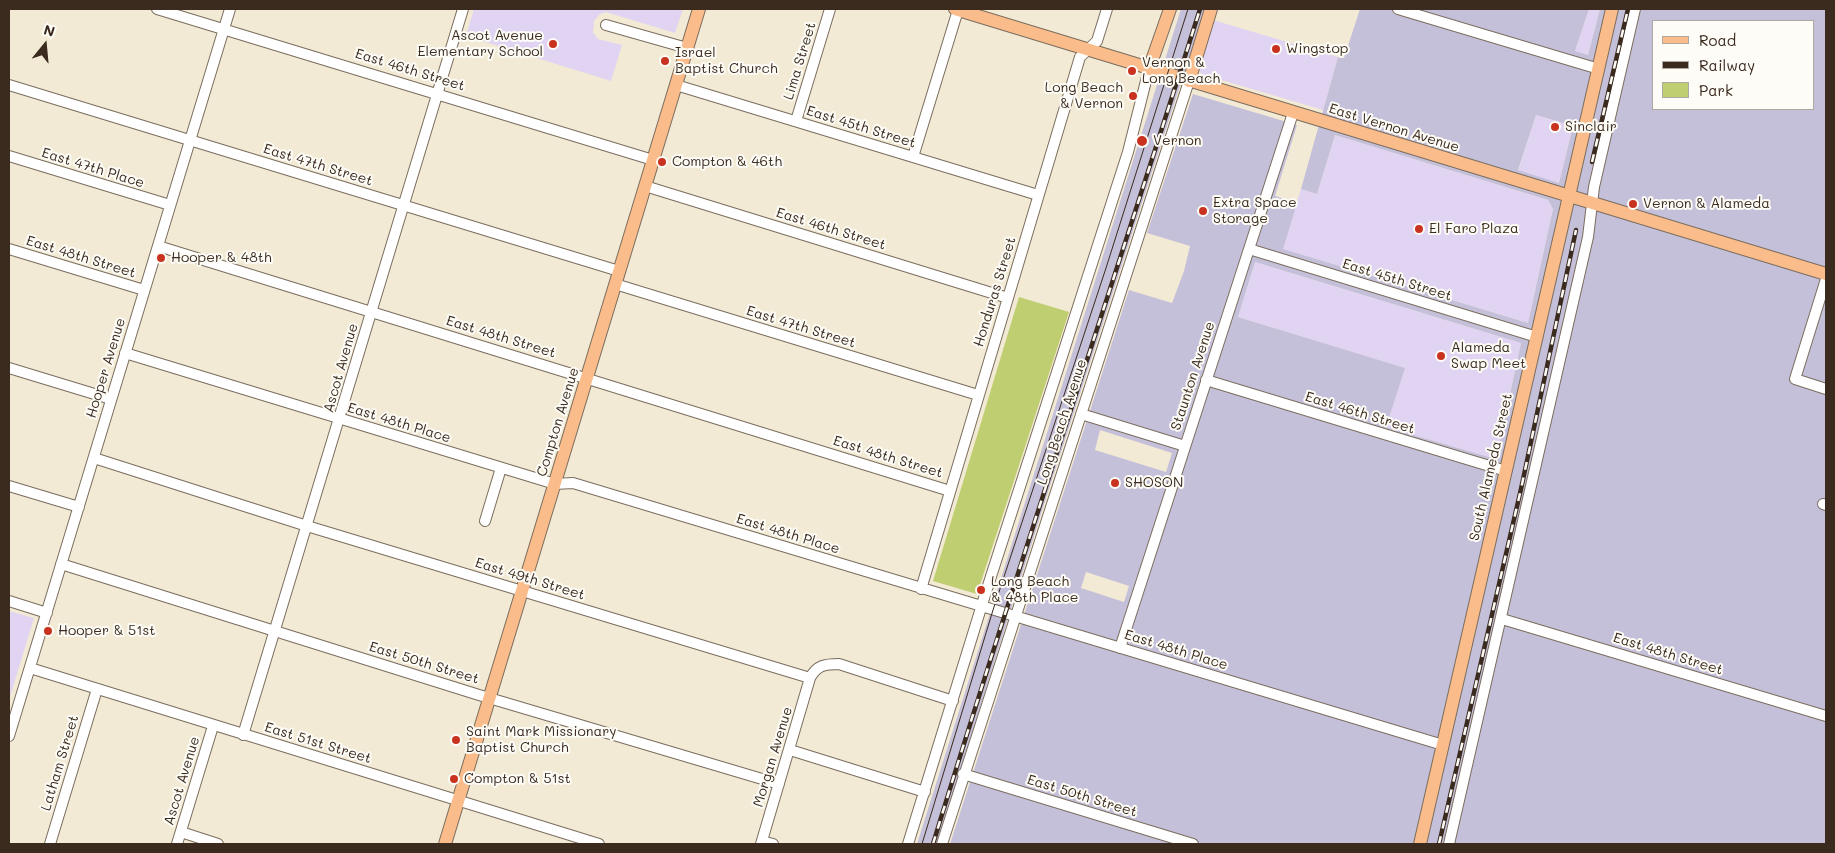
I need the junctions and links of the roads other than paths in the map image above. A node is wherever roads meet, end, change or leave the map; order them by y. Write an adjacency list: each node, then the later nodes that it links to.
1 (157, 9): 15 (street, East 46th Street)
2 (230, 9): 15 (street, Hooper Avenue)
3 (463, 9): 23 (street, Ascot Avenue)
4 (699, 9): 16 (main road, Compton Avenue)
5 (830, 9): 25 (street, Lima Street)
6 (956, 9): 13 (main road, East Vernon Avenue); 28 (street)
7 (1107, 9): 17 (street, Honduras Street)
8 (1170, 9): 18 (main road, Long Beach Avenue)
9 (1211, 9): 20 (main road, Long Beach Avenue)
10 (1398, 9): 19 (street)
11 (1612, 9): 19 (main road, South Alameda Street)
12 (1635, 9): 33 (street)
13 (985, 13): 17 (main road, East Vernon Avenue)
14 (606, 25): 16 (street)
15 (224, 29): 23 (street, East 46th Street); 26 (street, Hooper Avenue)
16 (687, 48): 22 (main road, Compton Avenue)
17 (1087, 50): 18 (main road, East Vernon Avenue); 31 (street, Honduras Street)
18 (1149, 69): 20 (main road, East Vernon Avenue); 70 (street, Long Beach Avenue)
19 (1599, 69): 32 (main road, South Alameda Street)
20 (1188, 81): 24 (main road, East Vernon Avenue); 54 (street, Long Beach Avenue)
21 (9, 85): 26 (street, East 47th Street)
22 (676, 85): 25 (street, East 45th Street); 29 (main road, Compton Avenue)
23 (438, 93): 29 (street, East 46th Street); 35 (street, Ascot Avenue)
24 (1293, 113): 32 (main road, East Vernon Avenue); 37 (street, Staunton Avenue)
25 (796, 121): 28 (street, East 45th Street)
26 (190, 141): 34 (street, Hooper Avenue); 35 (street, East 47th Street)
27 (9, 156): 34 (street, East 47th Place)
28 (913, 157): 31 (street, East 45th Street)
29 (653, 160): 30 (main road, Compton Avenue)
30 (645, 186): 39 (main road, Compton Avenue); 44 (street, East 46th Street)
31 (1038, 195): 44 (street, Honduras Street)
32 (1569, 197): 33 (main road, East Vernon Avenue); 46 (main road, South Alameda Street)
33 (1592, 203): 40 (main road, East Vernon Avenue); 73 (street)
34 (170, 205): 36 (street, Hooper Avenue)
35 (404, 206): 39 (street, East 47th Street); 45 (street, Ascot Avenue)
36 (158, 246): 43 (street, Hooper Avenue); 45 (street, East 48th Street)
37 (1249, 248): 46 (street, East 45th Street); 50 (street, Staunton Avenue)
38 (9, 249): 43 (street, East 48th Street)
39 (619, 271): 42 (main road, Compton Avenue)
40 (1826, 274)
41 (1826, 279): 51 (street)
42 (615, 284): 49 (main road, Compton Avenue); 52 (street, East 47th Street)
43 (144, 290): 47 (street, Hooper Avenue)
44 (1008, 298): 52 (street, Honduras Street)
45 (371, 312): 49 (street, East 48th Street); 55 (street, Ascot Avenue)
46 (1537, 337): 59 (main road, South Alameda Street)
47 (125, 353): 53 (street, Hooper Avenue); 55 (street, East 48th Place)
48 (9, 368): 53 (street)
49 (587, 377): 60 (main road, Compton Avenue); 62 (street, East 48th Street)
50 (1206, 380): 56 (street, Staunton Avenue); 59 (street, East 46th Street)
51 (1826, 389)
52 (978, 395): 62 (street, Honduras Street)
53 (112, 399): 57 (street, Hooper Avenue)
54 (1080, 414): 56 (street); 72 (street, Long Beach Avenue)
55 (340, 420): 58 (street, East 48th Place); 65 (street, Ascot Avenue)
56 (1185, 446): 75 (street, Staunton Avenue)
57 (94, 458): 63 (street, Hooper Avenue); 65 (street, East 49th Street)
58 (501, 468): 60 (street, East 48th Place); 64 (street)
59 (1506, 472): 85 (main road, South Alameda Street)
60 (555, 484): 67 (street, East 48th Place); 68 (main road, Compton Avenue)
61 (9, 486): 63 (street)
62 (950, 491): 67 (street, Honduras Street)
63 (78, 508): 66 (street, Hooper Avenue)
64 (485, 521)
65 (307, 526): 68 (street, East 49th Street); 74 (street, Ascot Avenue)
66 (62, 564): 71 (street, Hooper Avenue); 74 (street, East 50th Street)
67 (921, 589): 70 (street, East 48th Place)
68 (523, 591): 77 (street, East 49th Street); 79 (main road, Compton Avenue)
69 (9, 601): 71 (street)
70 (982, 607): 72 (street, East 48th Place); 80 (street, Long Beach Avenue)
71 (47, 612): 76 (street, Hooper Avenue)
72 (1014, 616): 75 (street, East 48th Place); 87 (street, Long Beach Avenue)
73 (1502, 619): 81 (street, East 48th Street); 103 (street)
74 (275, 632): 79 (street, East 50th Street); 83 (street, Ascot Avenue)
75 (1120, 648): 85 (street, East 48th Place)
76 (30, 668): 78 (street, East 51st Street); 84 (street, Hooper Avenue)
77 (810, 678): 80 (street); 86 (street, Morgan Avenue)
78 (97, 689): 82 (street, East 51st Street); 93 (street, Latham Street)
79 (491, 698): 88 (street, East 50th Street); 90 (main road, Compton Avenue)
80 (953, 701): 89 (street, Long Beach Avenue)
81 (1826, 716)
82 (213, 726): 83 (street, East 51st Street); 91 (street, Ascot Avenue)
83 (243, 735): 90 (street, East 51st Street)
84 (9, 736)
85 (1443, 745): 102 (main road, South Alameda Street)
86 (790, 750): 88 (street, Morgan Avenue); 89 (street)
87 (963, 774): 100 (street, Long Beach Avenue); 101 (street, East 50th Street)
88 (779, 784): 92 (street, Morgan Avenue)
89 (925, 792): 99 (street, Long Beach Avenue)
90 (458, 800): 96 (main road, Compton Avenue); 97 (street, East 51st Street)
91 (181, 832): 94 (street, Ascot Avenue); 95 (street)
92 (761, 842): 98 (street)
93 (50, 844)
94 (177, 844)
95 (218, 844)
96 (445, 844)
97 (599, 844)
98 (773, 844)
99 (908, 844)
100 (942, 844)
101 (1193, 844)
102 (1420, 844)
103 (1449, 844)

